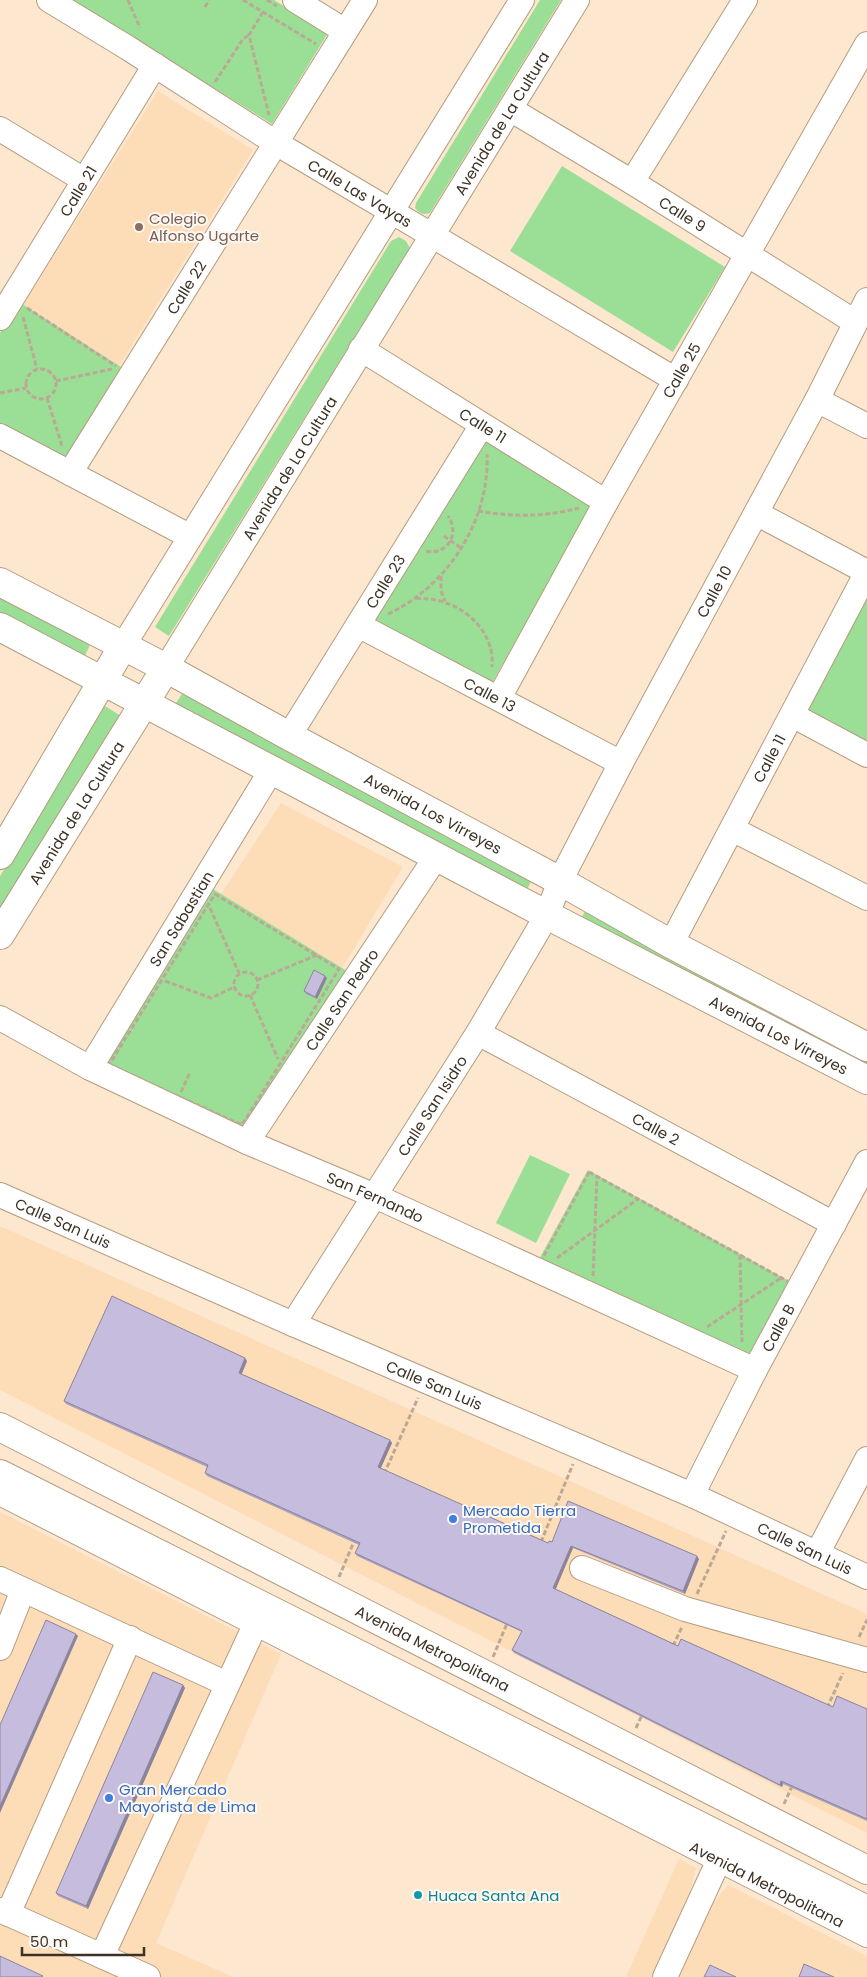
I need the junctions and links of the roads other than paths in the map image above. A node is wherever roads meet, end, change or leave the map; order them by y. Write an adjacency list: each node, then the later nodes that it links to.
1 (49, 0): 9 (street, Calle Las Vayas)
2 (365, 0): 7 (street, Calle 22)
3 (522, 0): 15 (street)
4 (577, 0): 10 (street, Avenida de La Cultura)
5 (745, 0): 14 (street)
6 (289, 5): 7 (street)
7 (345, 31): 12 (street, Calle 22)
8 (867, 44): 17 (street, Calle 25)
9 (155, 65): 12 (street, Calle Las Vayas); 13 (street, Calle 21)
10 (510, 109): 14 (street, Calle 9); 16 (street, Avenida de La Cultura)
11 (0, 128): 13 (street)
12 (276, 143): 15 (street, Calle Las Vayas); 27 (street, Calle 22)
13 (84, 180): 19 (street, Calle 21)
14 (632, 182): 17 (street, Calle 9)
15 (391, 212): 16 (street, Calle Las Vayas); 30 (street)
16 (432, 235): 21 (street, Avenida de La Cultura); 22 (street, Calle Las Vayas)
17 (746, 254): 20 (street, Calle 9); 22 (street, Calle 25)
18 (867, 300): 20 (street, Calle 10)
19 (11, 316)
20 (856, 322): 23 (street, Calle 10)
21 (361, 350): 24 (street, Calle 11); 36 (street, Avenida de La Cultura)
22 (676, 380): 28 (street, Calle 25)
23 (817, 400): 25 (street); 29 (street, Calle 10)
24 (482, 425): 28 (street, Calle 11); 33 (street, Calle 23)
25 (867, 426)
26 (0, 436): 27 (street)
27 (70, 473): 30 (street)
28 (606, 502): 38 (street, Calle 25)
29 (756, 513): 31 (street); 43 (street, Calle 10)
30 (189, 536): 35 (street)
31 (867, 572): 40 (street, Calle 11)
32 (0, 582): 35 (main road, Avenida Los Virreyes)
33 (358, 625): 38 (street, Calle 13); 41 (street, Calle 23)
34 (0, 627): 37 (main road, Avenida Los Virreyes)
35 (123, 646): 36 (main road, Avenida Los Virreyes); 37 (main road)
36 (166, 668): 39 (main road, Avenida de La Cultura); 41 (main road, Avenida Los Virreyes)
37 (103, 680): 39 (main road, Avenida Los Virreyes); 46 (main road)
38 (499, 698): 43 (street, Calle 13)
39 (144, 702): 44 (main road, Avenida Los Virreyes); 51 (main road, Avenida de La Cultura)
40 (792, 715): 42 (street); 45 (street, Calle 11)
41 (289, 736): 48 (main road, Avenida Los Virreyes)
42 (867, 755)
43 (620, 764): 48 (street, Calle 10)
44 (272, 769): 47 (main road, Avenida Los Virreyes); 56 (street, San Sabastian)
45 (732, 829): 49 (street); 52 (street, Calle 11)
46 (0, 856)
47 (436, 857): 50 (main road, Avenida Los Virreyes); 58 (street, Calle San Pedro)
48 (560, 881): 50 (street, Calle San Isidro); 52 (main road, Avenida Los Virreyes)
49 (867, 898)
50 (547, 915): 54 (street, Calle San Isidro); 57 (main road, Avenida Los Virreyes)
51 (0, 936)
52 (671, 944): 55 (main road, Avenida Los Virreyes)
53 (0, 1018): 56 (street, San Fernando)
54 (478, 1033): 61 (street, Calle San Isidro); 62 (street, Calle 2)
55 (867, 1047)
56 (90, 1068): 58 (street, San Fernando)
57 (867, 1080)
58 (246, 1142): 61 (street, San Fernando)
59 (867, 1162): 62 (street, Calle B)
60 (0, 1195): 63 (street, Calle San Luis)
61 (375, 1196): 63 (street, Calle San Isidro); 64 (street, San Fernando)
62 (834, 1224): 64 (street, Calle B)
63 (293, 1324): 69 (street, Calle San Luis)
64 (749, 1361): 69 (street, Calle B)
65 (0, 1427): 81 (main road, Avenida Metropolitana)
66 (867, 1458): 70 (street)
67 (0, 1474): 82 (main road, Avenida Metropolitana)
68 (0, 1493): 75 (street, Avenida Metropolitana)
69 (692, 1495): 70 (street, Calle San Luis)
70 (817, 1554): 72 (street, Calle San Luis)
71 (582, 1568): 78 (street)
72 (867, 1577)
73 (0, 1579): 74 (street)
74 (24, 1590): 76 (street); 77 (street)
75 (256, 1624): 79 (street); 80 (street, Avenida Metropolitana)
76 (130, 1638): 79 (street); 83 (street)
77 (0, 1648)
78 (859, 1658)
79 (227, 1684): 85 (street)
80 (719, 1860): 84 (street, Avenida Metropolitana); 87 (street)
81 (867, 1870)
82 (867, 1910)
83 (4, 1912): 85 (street)
84 (867, 1935)
85 (114, 1966): 86 (street)
86 (148, 1977)
87 (665, 1977)

